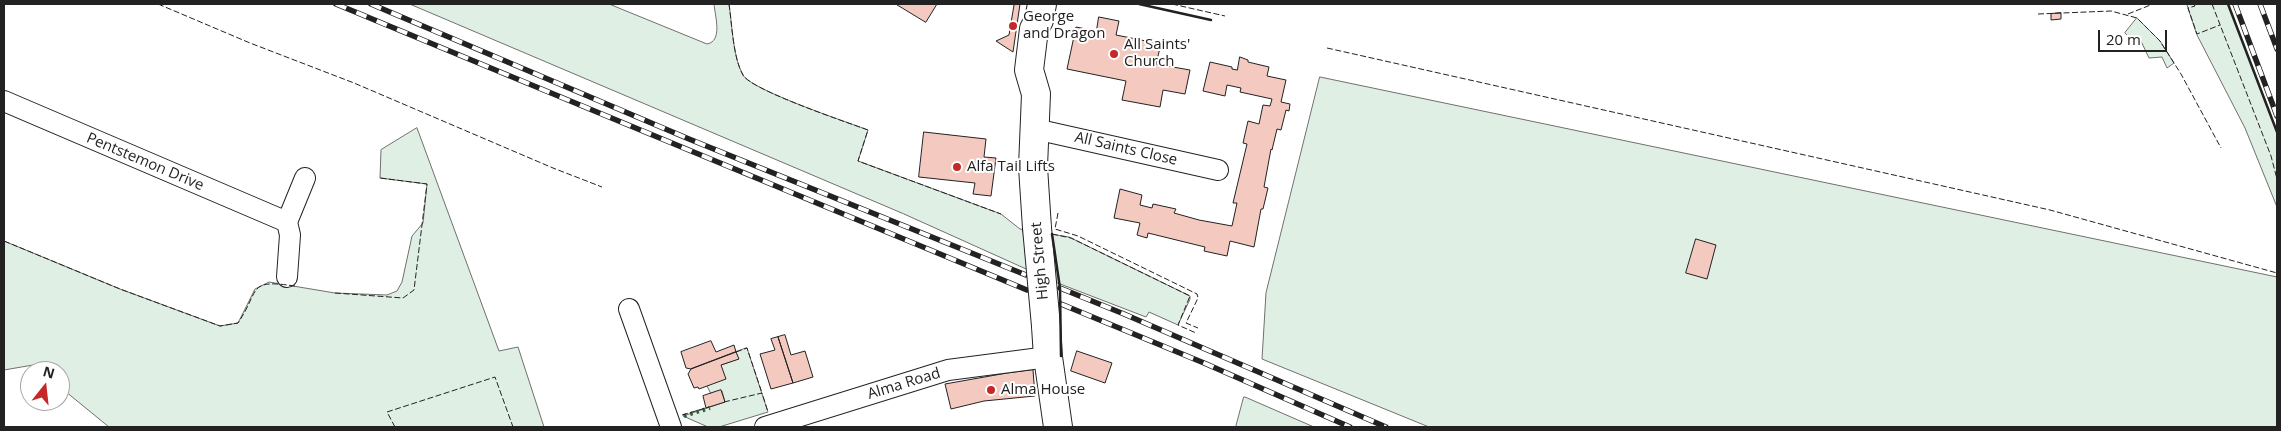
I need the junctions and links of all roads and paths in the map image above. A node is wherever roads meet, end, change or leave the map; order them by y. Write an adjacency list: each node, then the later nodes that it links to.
1 (1042, 4): 3 (main road, High Street)
2 (1060, 4): 4 (main road, High Street)
3 (1033, 17): 4 (main road, High Street)
4 (1036, 94): 6 (main road, High Street)
5 (4, 101): 9 (street, Pentstemon Drive)
6 (1035, 128): 7 (street, All Saints Close); 12 (main road, High Street, bridge)
7 (1218, 170)
8 (305, 178): 9 (street)
9 (288, 222): 10 (street)
10 (287, 277)
11 (630, 309): 13 (street)
12 (1048, 357): 14 (street, Alma Road); 15 (main road, High Street)
13 (671, 427)
14 (765, 427)
15 (1058, 427)

